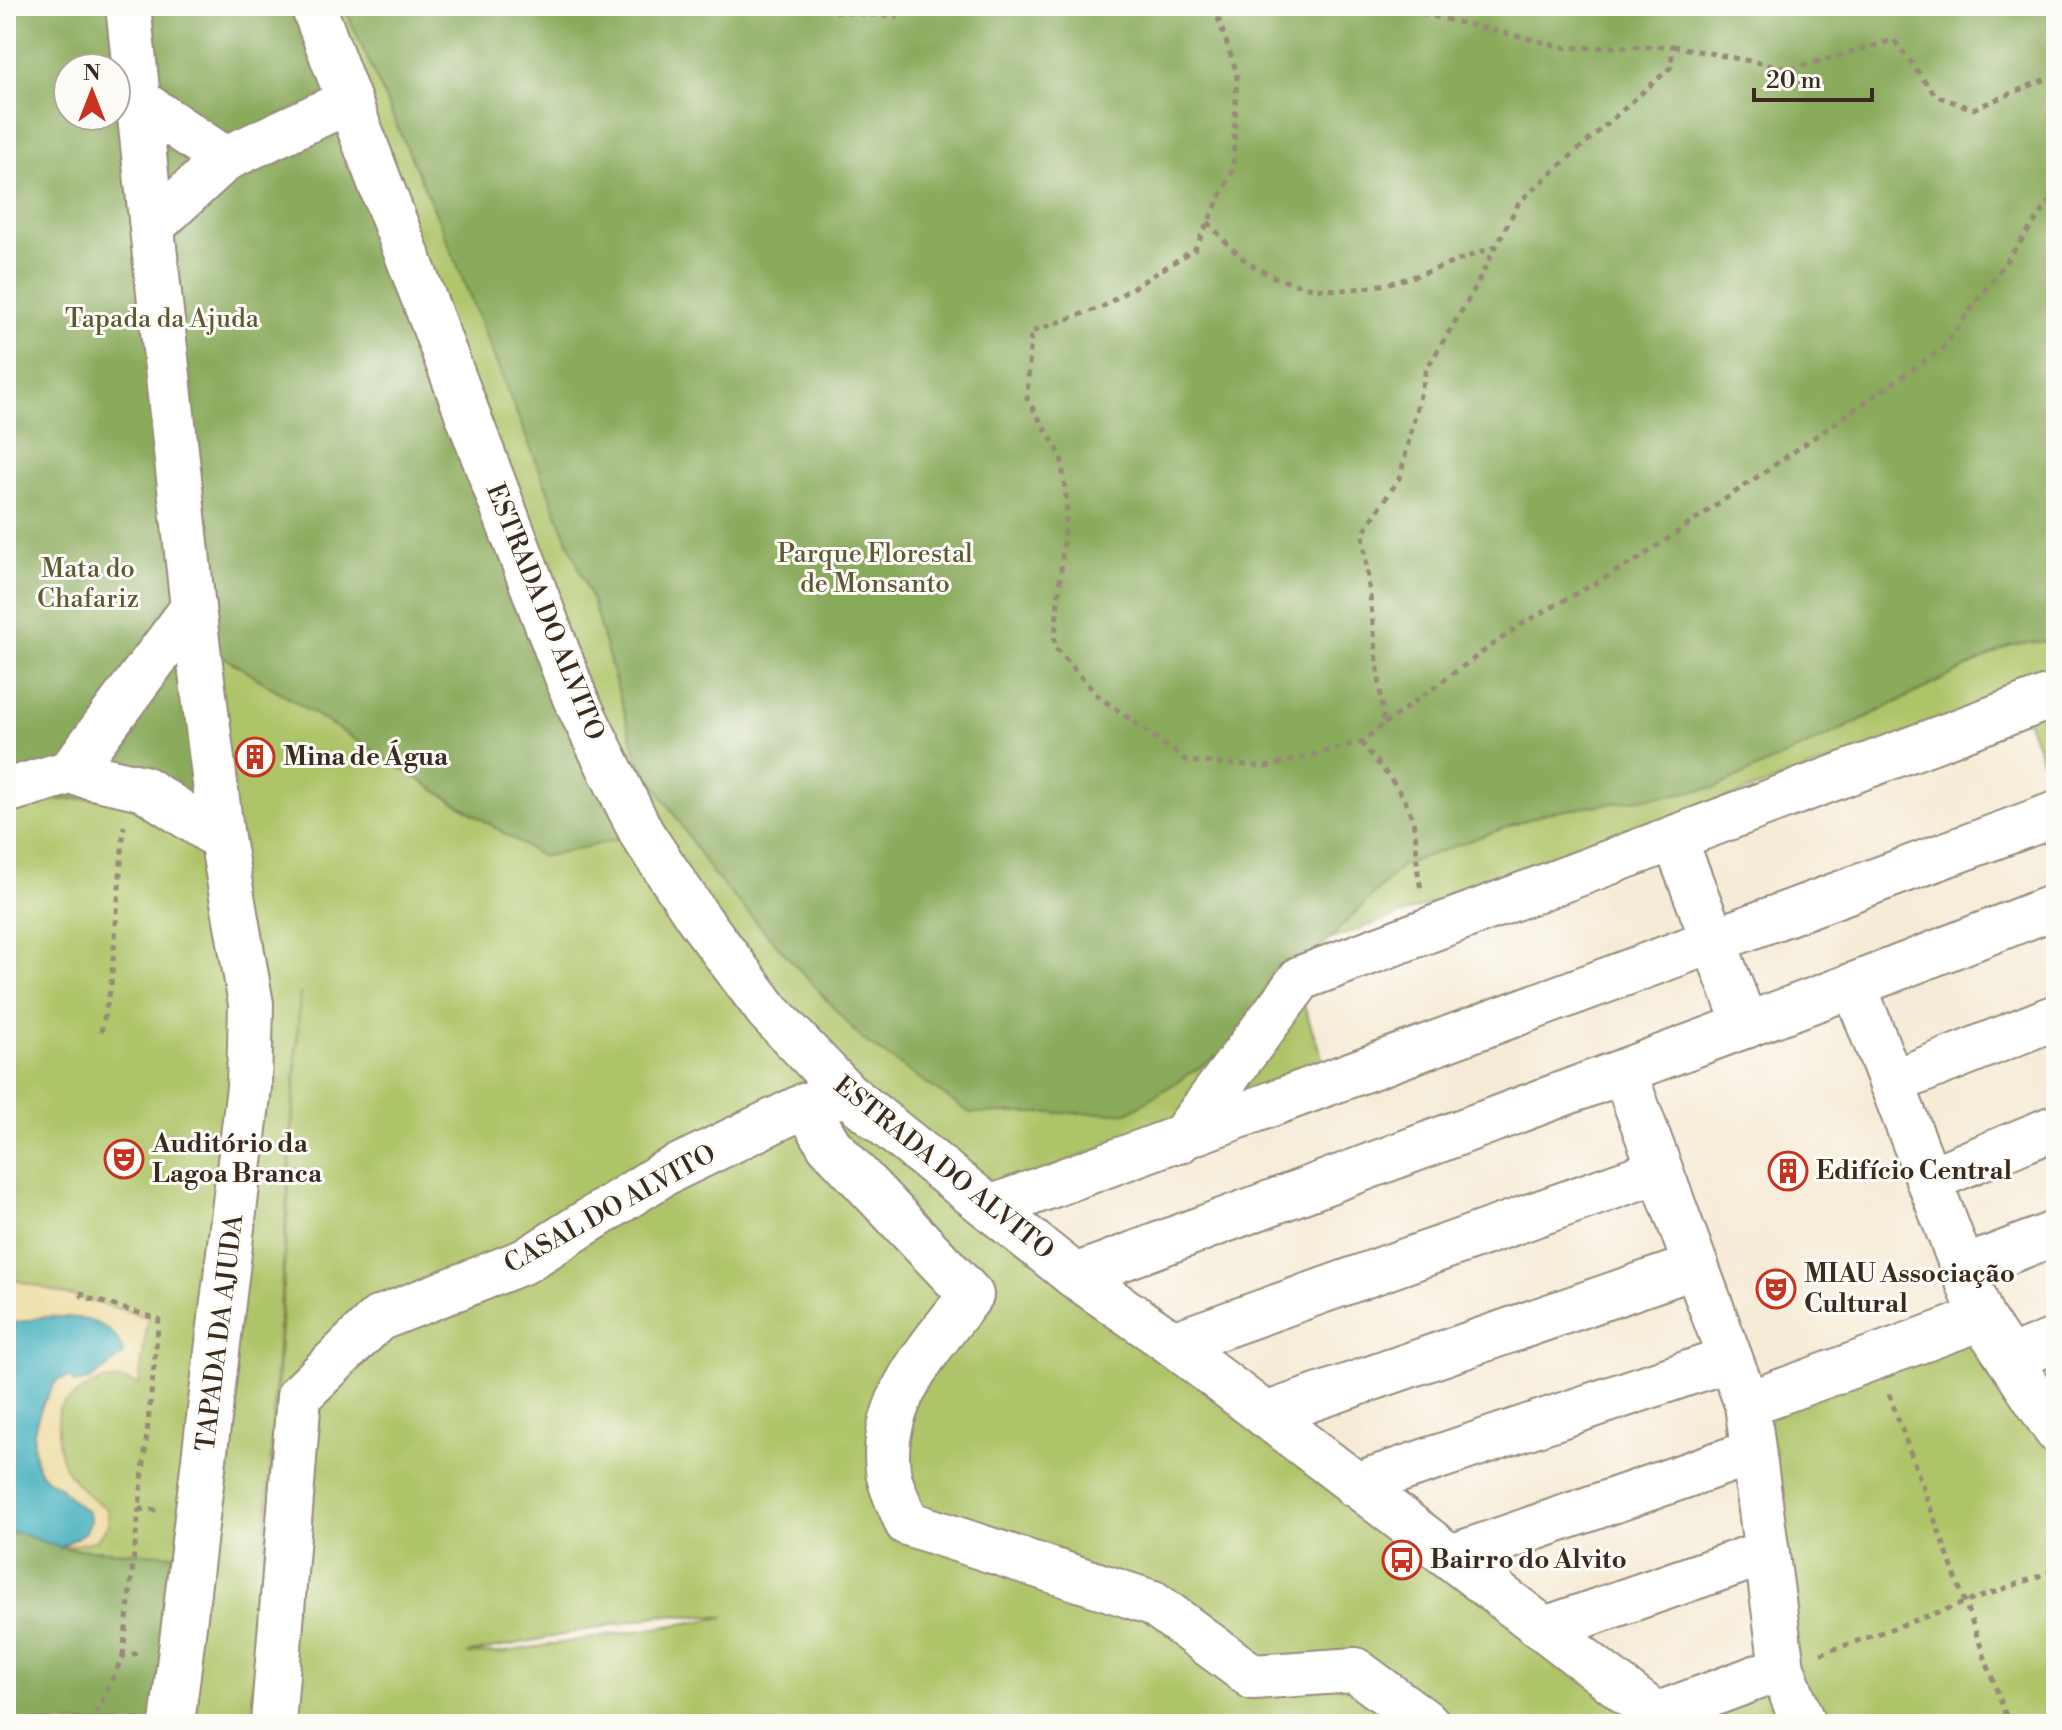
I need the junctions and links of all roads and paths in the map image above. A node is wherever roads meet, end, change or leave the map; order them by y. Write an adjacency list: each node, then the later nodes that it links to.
1 (128, 6): 9 (street, TAPADA DA AJUDA)
2 (313, 6): 10 (street, ESTRADA DO ALVITO)
3 (824, 6): 4 (path)
4 (906, 6)
5 (1214, 6): 13 (path)
6 (1409, 6): 7 (path)
7 (1673, 46): 8 (path); 15 (path)
8 (2056, 75)
9 (139, 101): 11 (street); 14 (street, TAPADA DA AJUDA)
10 (349, 101): 11 (street); 35 (street, ESTRADA DO ALVITO)
11 (225, 159): 14 (street)
12 (2056, 193): 18 (path)
13 (1208, 222): 15 (path); 19 (path)
14 (152, 226): 16 (street, TAPADA DA AJUDA)
15 (1496, 246): 18 (path)
16 (193, 608): 20 (street); 24 (street, TAPADA DA AJUDA)
17 (2056, 699): 25 (street)
18 (1384, 724): 19 (path)
19 (1361, 742): 27 (path)
20 (70, 772): 21 (street); 24 (street)
21 (6, 791)
22 (2056, 814): 28 (street)
23 (125, 815): 32 (path)
24 (222, 839): 65 (street, TAPADA DA AJUDA)
25 (1675, 840): 27 (street); 28 (street)
26 (2056, 906): 29 (street)
27 (1437, 927): 38 (street)
28 (1714, 941): 31 (street); 38 (street)
29 (1854, 985): 31 (street); 34 (street)
30 (2056, 1017): 34 (street)
31 (1746, 1026): 33 (street)
32 (101, 1032)
33 (1624, 1072): 39 (street); 45 (street)
34 (1891, 1083): 40 (street)
35 (847, 1094): 36 (street, CASAL DO ALVITO); 41 (street, ESTRADA DO ALVITO)
36 (806, 1105): 71 (street, CASAL DO ALVITO); 72 (street)
37 (2056, 1127): 40 (street)
38 (1179, 1141): 41 (street)
39 (1660, 1170): 43 (street); 49 (street)
40 (1928, 1180): 44 (street)
41 (993, 1207): 45 (street, ESTRADA DO ALVITO)
42 (2056, 1233): 44 (street)
43 (1696, 1266): 51 (street); 54 (street)
44 (1963, 1269): 47 (street)
45 (1075, 1276): 49 (street, ESTRADA DO ALVITO)
46 (83, 1291): 58 (path)
47 (1982, 1318): 50 (street); 52 (street)
48 (2056, 1340): 52 (street)
49 (1173, 1344): 54 (street, ESTRADA DO ALVITO)
50 (1876, 1356): 53 (street); 63 (path)
51 (1730, 1359): 53 (street); 57 (street)
52 (2009, 1359): 55 (street)
53 (1747, 1404): 56 (street)
54 (1265, 1415): 57 (street, ESTRADA DO ALVITO)
55 (2056, 1430)
56 (1753, 1452): 60 (street); 61 (street)
57 (1355, 1485): 61 (street, ESTRADA DO ALVITO)
58 (139, 1509): 59 (path); 66 (path)
59 (166, 1511)
60 (1767, 1552): 64 (street); 67 (street)
61 (1451, 1557): 64 (street, ESTRADA DO ALVITO)
62 (2056, 1570): 63 (path)
63 (1965, 1602): 67 (path); 74 (path)
64 (1545, 1629): 68 (street, ESTRADA DO ALVITO)
65 (181, 1646): 66 (path); 70 (street, TAPADA DA AJUDA)
66 (123, 1656): 69 (path)
67 (1782, 1668): 68 (street); 73 (street)
68 (1662, 1719)
69 (91, 1724)
70 (172, 1724)
71 (273, 1724)
72 (1428, 1724)
73 (1803, 1724)
74 (2009, 1724)

